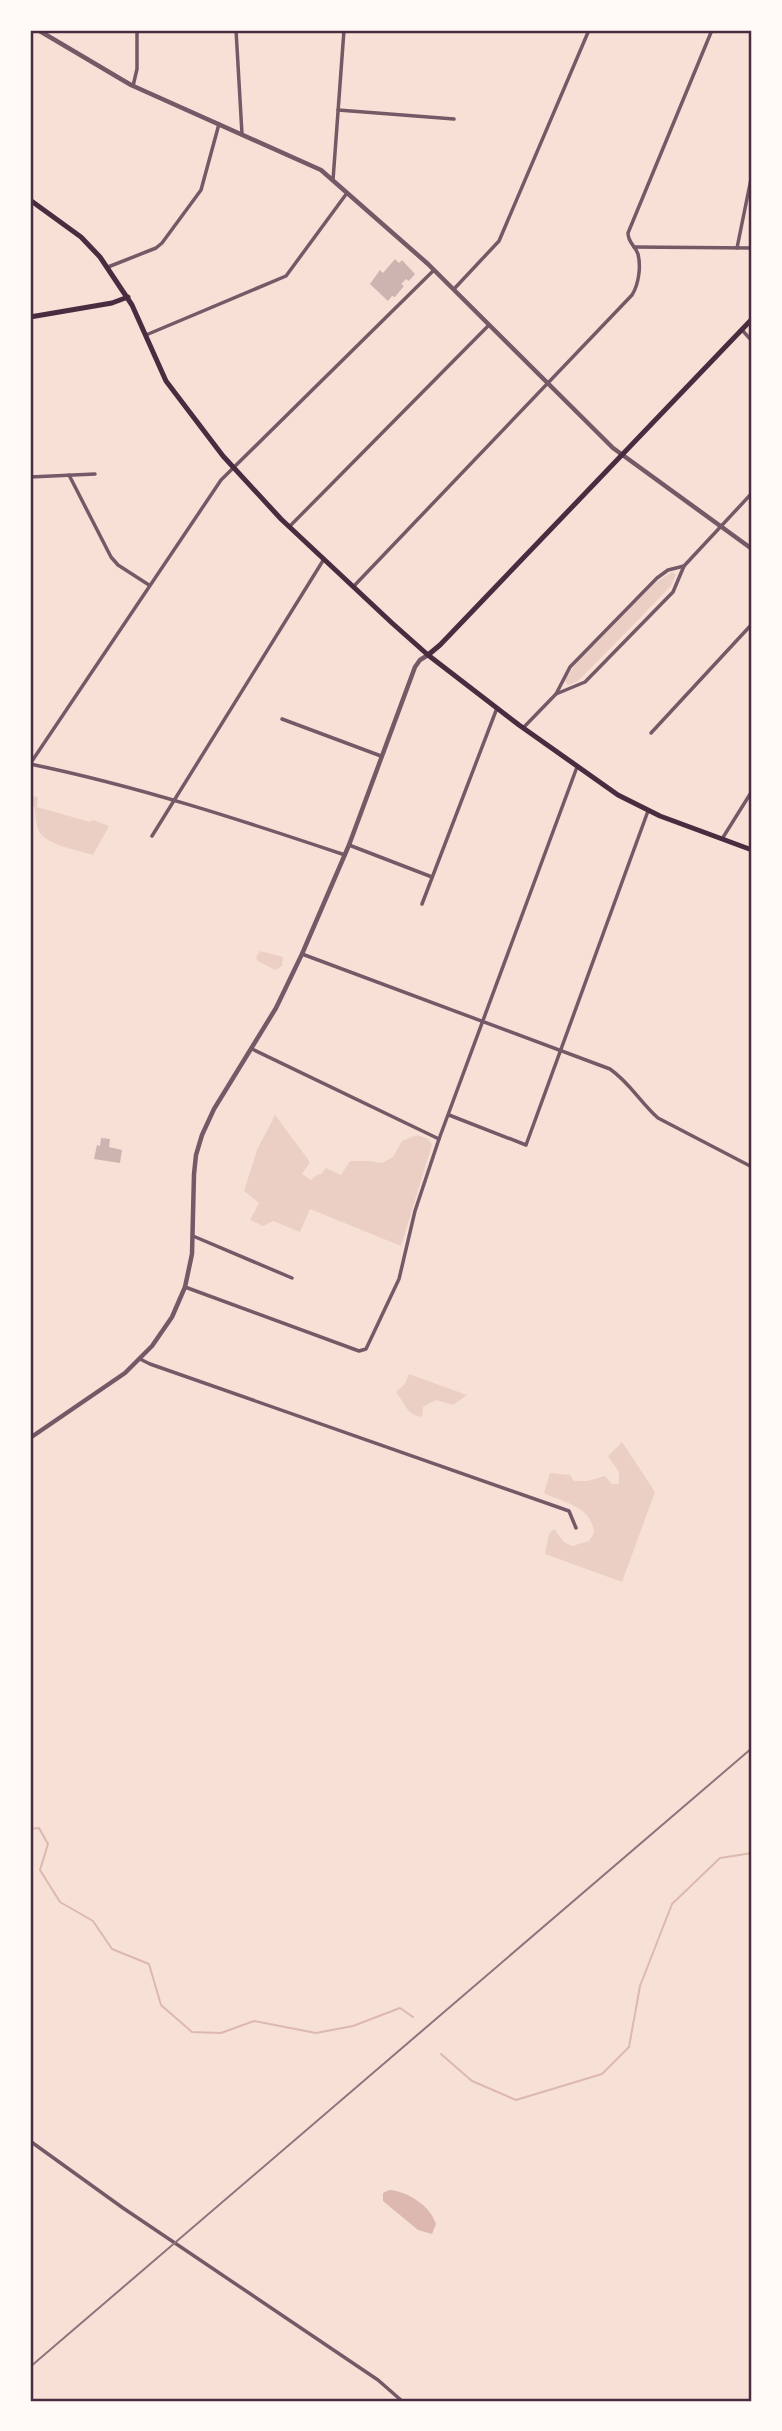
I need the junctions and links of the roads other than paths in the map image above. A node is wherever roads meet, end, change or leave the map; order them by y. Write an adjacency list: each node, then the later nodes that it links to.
1 (38, 30): 7 (street)
2 (137, 30): 7 (street)
3 (236, 30): 11 (street)
4 (344, 30): 8 (street)
5 (589, 30): 21 (street)
6 (712, 30): 16 (street)
7 (133, 86): 10 (street)
8 (338, 110): 9 (street); 13 (street)
9 (454, 119)
10 (219, 124): 11 (street); 19 (street)
11 (242, 134): 13 (street)
12 (752, 174): 17 (street)
13 (332, 180): 14 (street)
14 (347, 193): 20 (street); 27 (street)
15 (30, 200): 19 (main road)
16 (634, 247): 17 (street); 29 (street)
17 (737, 248): 18 (street)
18 (752, 248)
19 (108, 267): 22 (main road)
20 (434, 270): 21 (street); 31 (street)
21 (454, 289): 25 (street)
22 (128, 297): 23 (main road); 27 (main road)
23 (30, 317)
24 (752, 319): 26 (main road)
25 (489, 325): 29 (street); 36 (street)
26 (742, 330): 28 (street); 30 (main road)
27 (146, 335): 31 (main road)
28 (752, 341)
29 (548, 383): 30 (street); 42 (street)
30 (622, 455): 37 (street); 44 (main road)
31 (232, 467): 36 (main road); 41 (street)
32 (95, 474): 33 (street)
33 (68, 475): 34 (street); 41 (street)
34 (30, 478)
35 (752, 494): 37 (street)
36 (289, 527): 39 (main road)
37 (721, 527): 38 (street); 40 (street)
38 (752, 549)
39 (324, 559): 42 (main road); 54 (street)
40 (684, 566): 45 (street); 45 (street)
41 (149, 585): 51 (street)
42 (353, 587): 44 (main road)
43 (752, 624): 49 (street)
44 (428, 654): 46 (main road); 50 (street)
45 (556, 694): 48 (street)
46 (497, 708): 48 (main road); 61 (street)
47 (282, 719): 50 (street)
48 (523, 728): 52 (main road)
49 (651, 733)
50 (381, 756): 58 (street)
51 (30, 764): 54 (street)
52 (578, 767): 55 (main road); 64 (street)
53 (752, 792): 57 (street)
54 (175, 801): 56 (street); 60 (street)
55 (648, 811): 57 (main road); 66 (street)
56 (152, 836)
57 (722, 839): 59 (main road)
58 (349, 845): 60 (street); 61 (street)
59 (752, 850)
60 (345, 855): 63 (street)
61 (432, 877): 62 (street)
62 (422, 904)
63 (302, 954): 64 (street); 65 (street)
64 (483, 1022): 66 (street); 67 (street)
65 (252, 1049): 68 (street); 70 (street)
66 (561, 1050): 67 (street); 69 (street)
67 (449, 1115): 68 (street)
68 (439, 1139): 72 (street)
69 (752, 1167)
70 (193, 1236): 71 (street); 72 (street)
71 (292, 1278)
72 (185, 1287): 73 (street)
73 (141, 1359): 74 (street); 75 (street)
74 (30, 1438)
75 (576, 1528)
76 (30, 2141): 77 (street)
77 (402, 2401)

